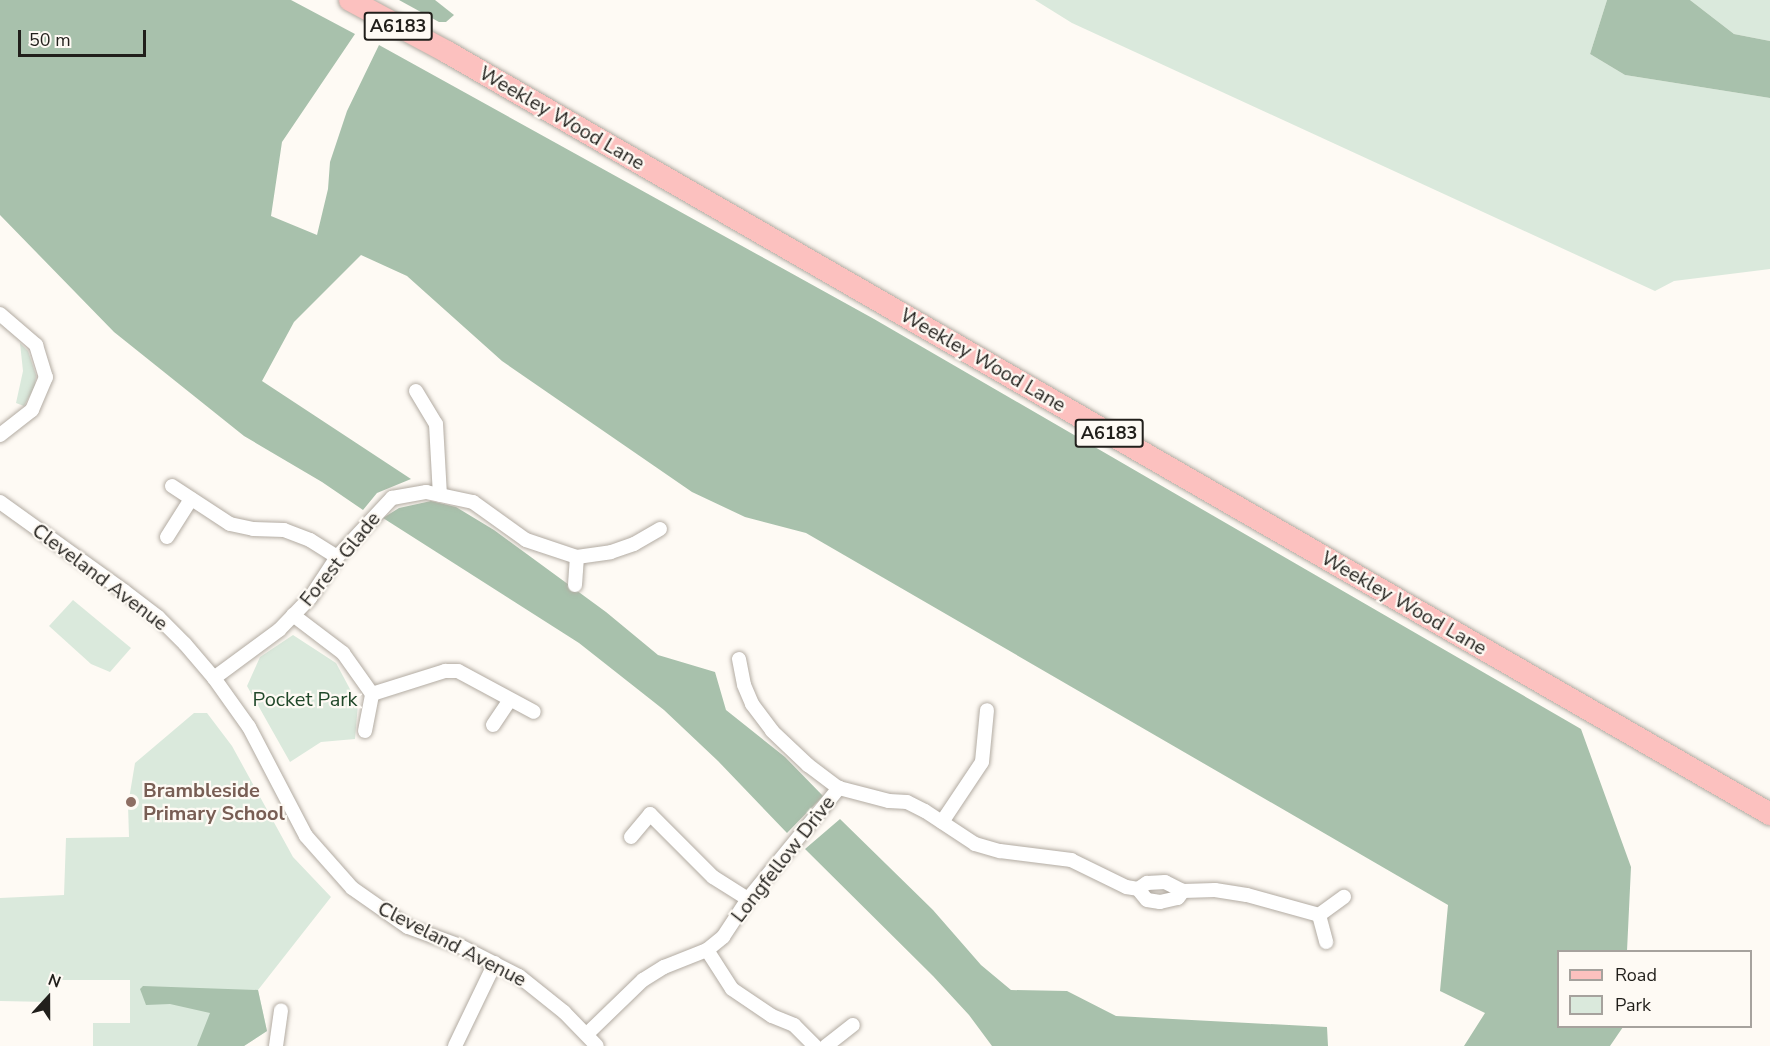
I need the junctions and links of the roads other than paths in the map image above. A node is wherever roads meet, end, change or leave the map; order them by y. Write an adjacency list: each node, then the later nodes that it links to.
1 (350, 0): 24 (main road, Weekley Wood Lane / A6183)
2 (0, 314): 4 (street)
3 (416, 392): 6 (street)
4 (0, 435)
5 (172, 486): 7 (street)
6 (440, 495): 11 (street, Forest Glade); 12 (street, Forest Glade)
7 (191, 500): 10 (street); 11 (street)
8 (0, 502): 16 (street, Cleveland Avenue)
9 (660, 529): 12 (street, Forest Glade)
10 (167, 537)
11 (337, 557): 14 (street, Forest Glade)
12 (577, 557): 13 (street)
13 (575, 585)
14 (293, 615): 16 (street, Forest Glade); 17 (street)
15 (740, 659): 23 (street)
16 (214, 678): 34 (street, Cleveland Avenue)
17 (372, 694): 18 (street); 22 (street)
18 (509, 700): 20 (street); 21 (street)
19 (987, 710): 25 (street)
20 (534, 712)
21 (493, 725)
22 (365, 731)
23 (839, 788): 25 (street, Longfellow Drive); 30 (street, Longfellow Drive)
24 (1770, 814)
25 (942, 822): 27 (street, Longfellow Drive)
26 (631, 837): 30 (street)
27 (1138, 889): 28 (street, Longfellow Drive); 28 (street, Longfellow Drive)
28 (1183, 891): 31 (street, Longfellow Drive)
29 (1344, 897): 31 (street)
30 (748, 899): 33 (street, Longfellow Drive)
31 (1319, 915): 32 (street)
32 (1326, 942)
33 (706, 950): 37 (street, Longfellow Drive); 41 (street)
34 (495, 963): 37 (street, Cleveland Avenue); 39 (street)
35 (281, 1010): 38 (street)
36 (853, 1025): 42 (street)
37 (587, 1034): 40 (street, Cleveland Avenue)
38 (276, 1046)
39 (455, 1046)
40 (597, 1046)
41 (815, 1046)
42 (826, 1046)

